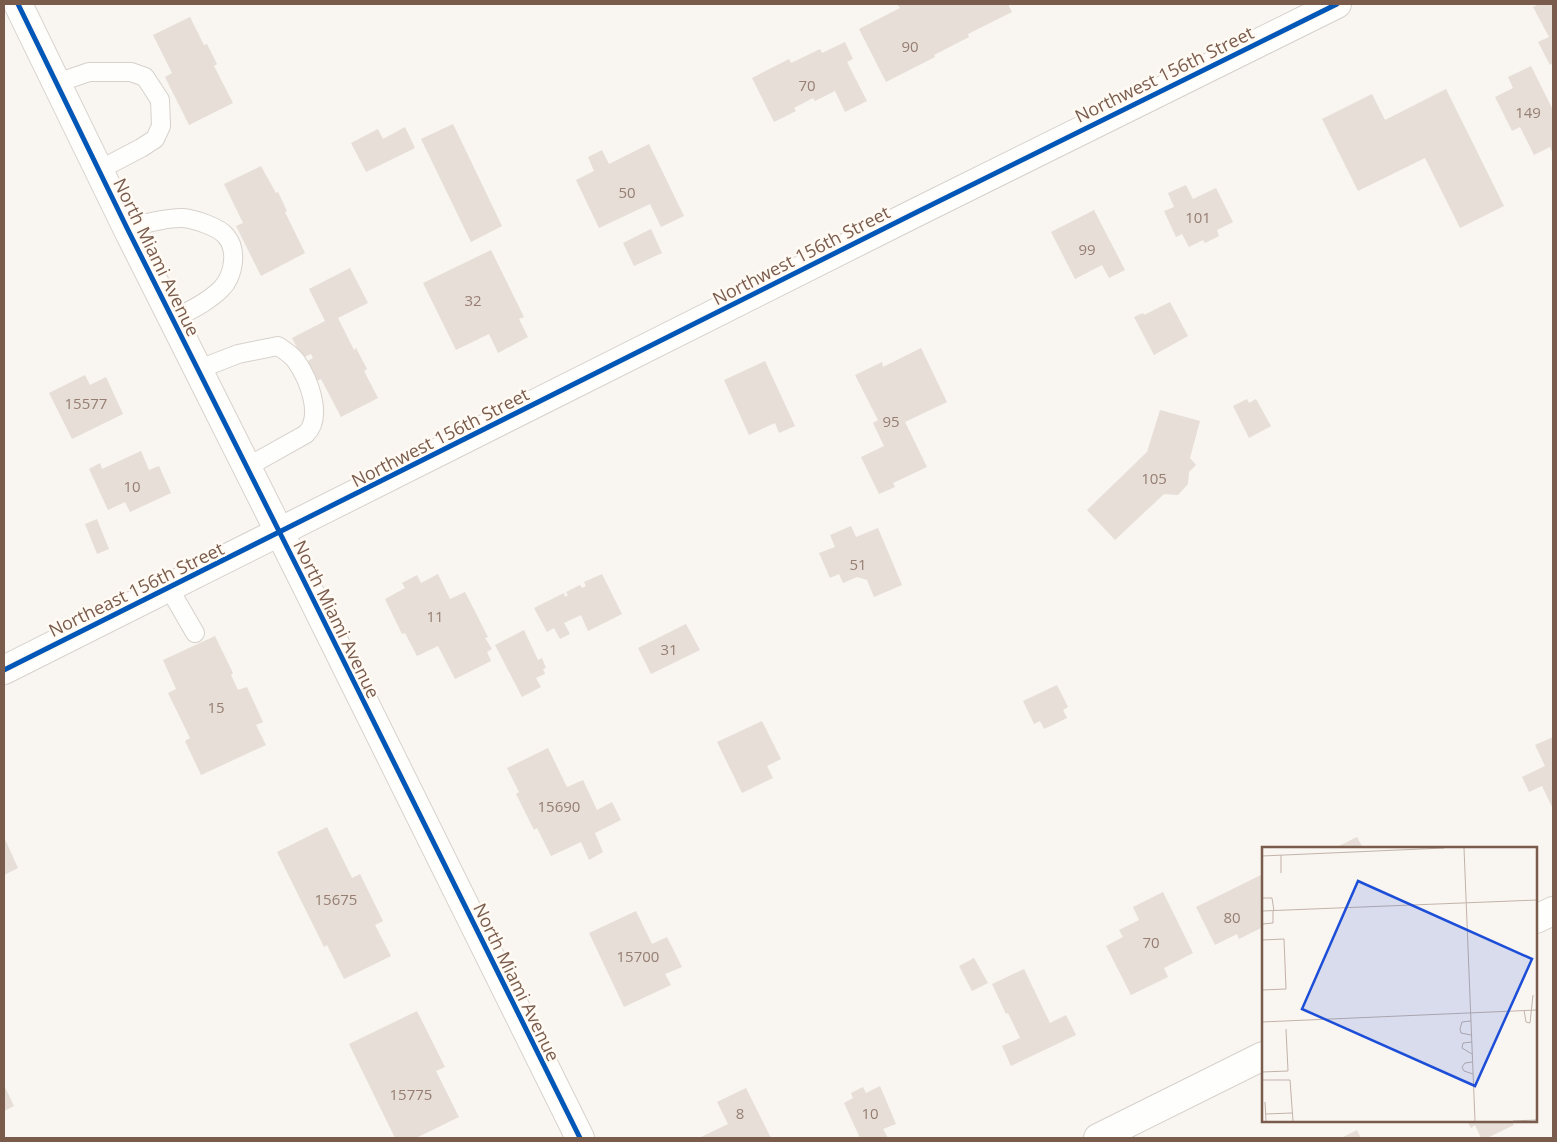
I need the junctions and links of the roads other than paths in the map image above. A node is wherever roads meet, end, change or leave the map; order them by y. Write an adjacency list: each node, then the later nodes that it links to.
1 (18, 4): 3 (street, North Miami Avenue)
2 (1337, 4): 9 (street, Northwest 156th Street)
3 (57, 83): 4 (street, North Miami Avenue); 4 (lane)
4 (99, 170): 5 (street, North Miami Avenue)
5 (126, 228): 6 (street, North Miami Avenue); 6 (lane)
6 (172, 320): 7 (street, North Miami Avenue)
7 (198, 370): 8 (street, North Miami Avenue); 8 (lane)
8 (247, 467): 9 (street, North Miami Avenue)
9 (280, 532): 10 (street, Northeast 156th Street); 16 (street, North Miami Avenue)
10 (169, 588): 11 (lane); 12 (street, Northeast 156th Street)
11 (195, 633)
12 (4, 670)
13 (1553, 911): 14 (street)
14 (1537, 919)
15 (1262, 1056): 17 (street)
16 (580, 1138)
17 (1098, 1138)

